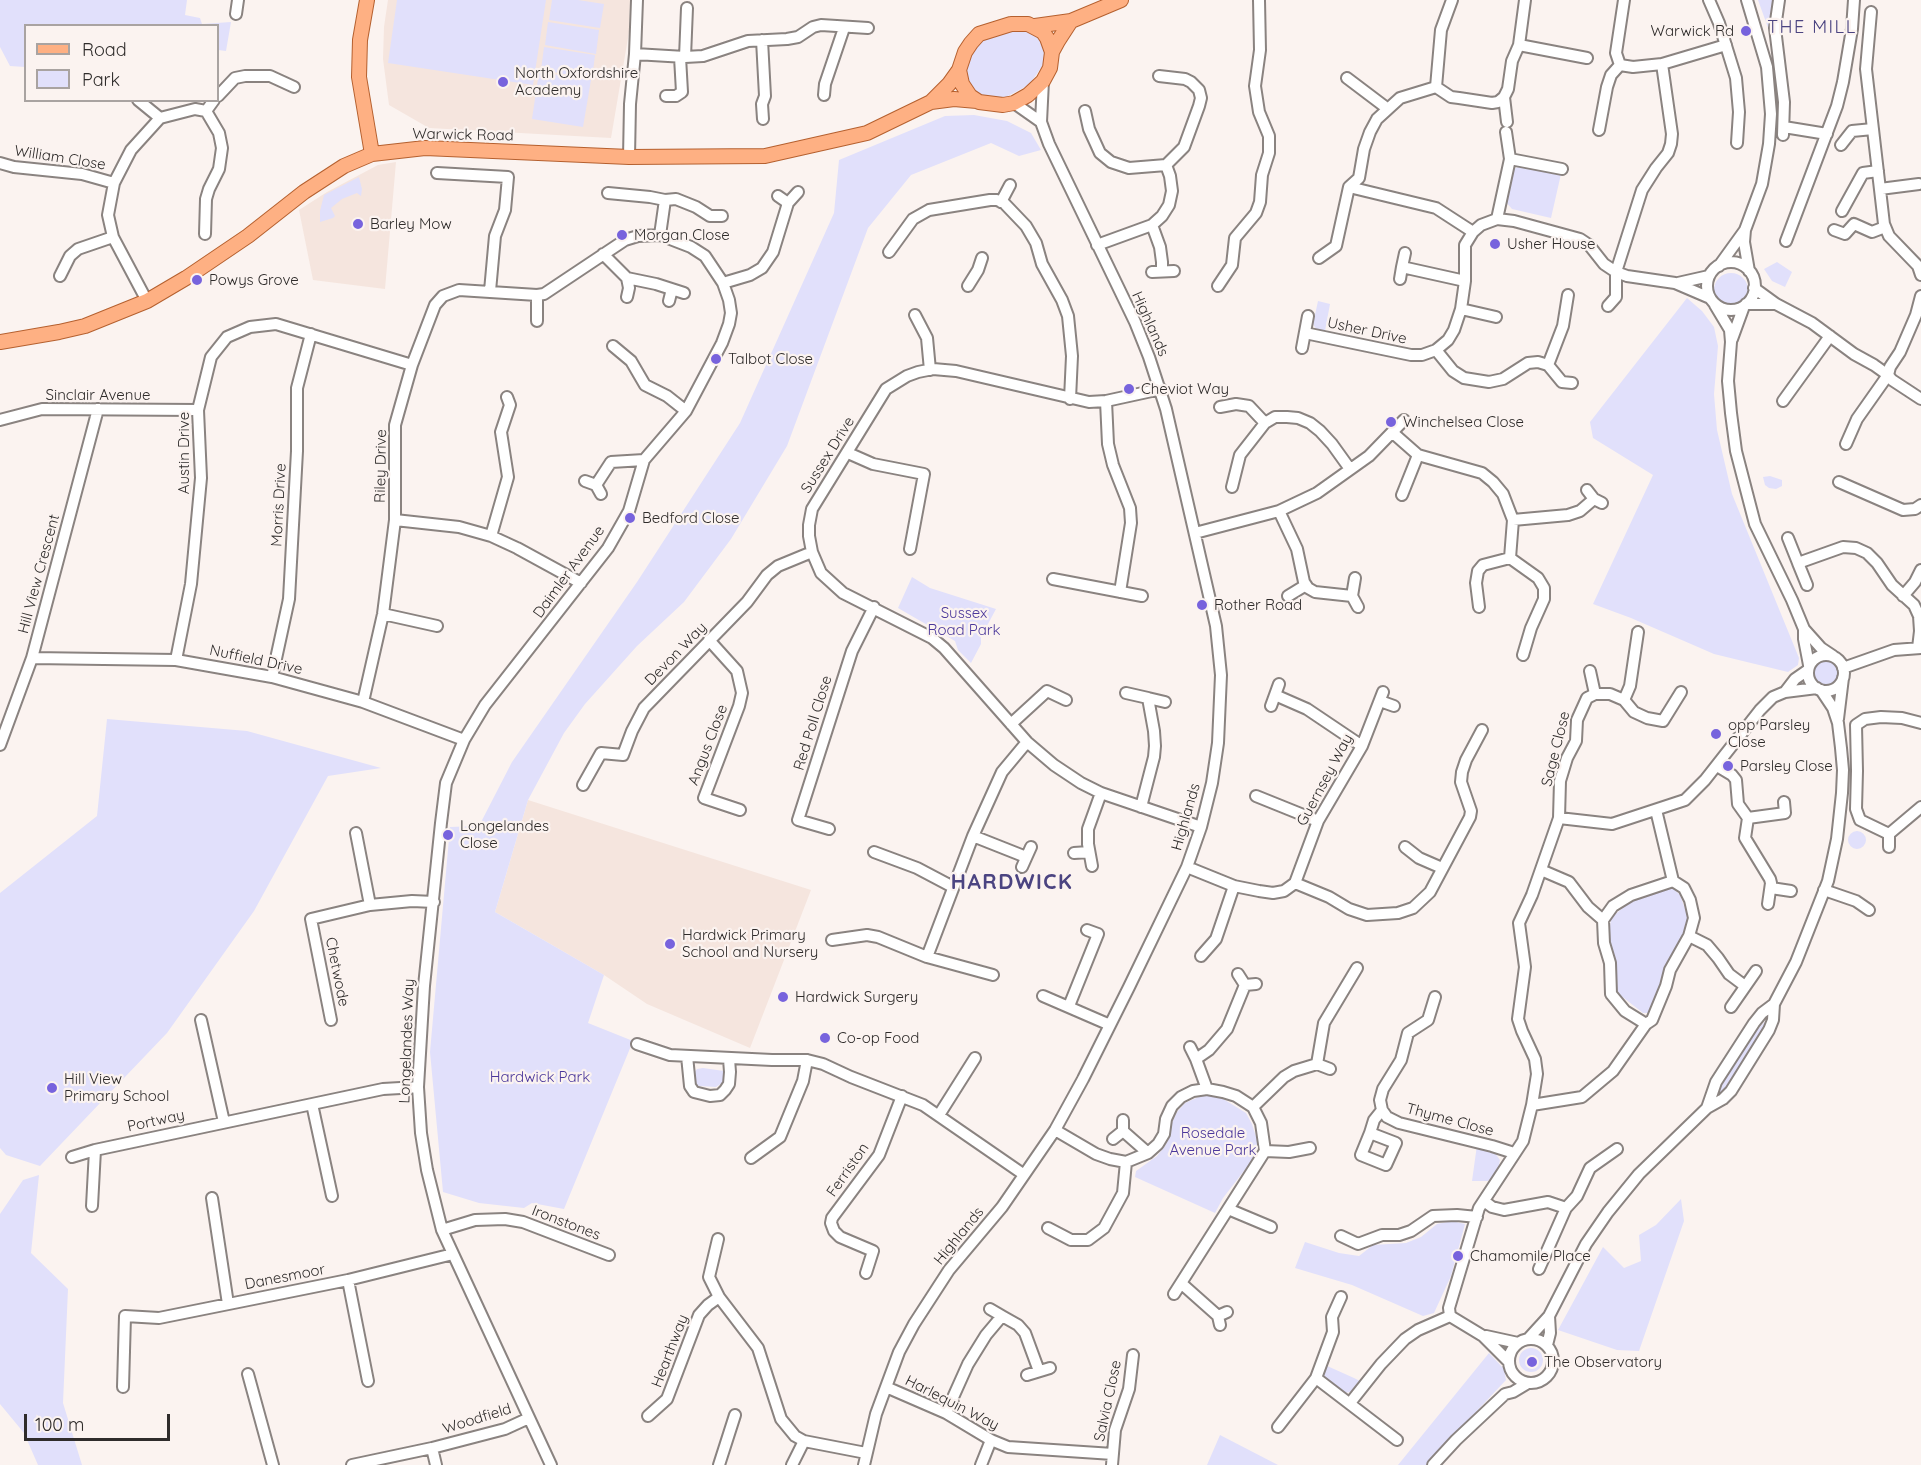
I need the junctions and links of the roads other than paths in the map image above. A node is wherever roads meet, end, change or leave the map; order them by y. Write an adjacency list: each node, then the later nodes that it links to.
1 (238, 0): 15 (street)
2 (367, 0): 55 (main road)
3 (637, 0): 24 (street)
4 (1121, 0): 16 (main road)
5 (1259, 0): 104 (street)
6 (1452, 0): 34 (street)
7 (1525, 0): 21 (street)
8 (1624, 0): 28 (street)
9 (1709, 0): 22 (street)
10 (1747, 0): 79 (street)
11 (1779, 0): 52 (street)
12 (1854, 0): 52 (street)
13 (687, 8): 25 (street)
14 (1871, 12): 50 (street)
15 (236, 14)
16 (1071, 21): 17 (main road); 23 (main road)
17 (1035, 26): 23 (main road); 29 (main road)
18 (844, 28): 19 (street); 20 (street); 37 (street)
19 (868, 28)
20 (762, 40): 25 (street); 48 (street)
21 (1519, 45): 26 (street); 38 (street)
22 (1726, 45): 27 (street); 53 (street)
23 (1052, 52): 32 (main road)
24 (635, 54): 25 (street); 56 (street)
25 (683, 57): 36 (street)
26 (1587, 58)
27 (1662, 64): 28 (street); 95 (street)
28 (1620, 65): 51 (street)
29 (959, 70): 41 (main road, Warwick Road); 42 (main road)
30 (1159, 76): 59 (street)
31 (1347, 78): 44 (street)
32 (1043, 81): 43 (main road); 49 (street, Highlands)
33 (294, 87): 35 (street)
34 (1436, 87): 38 (street); 44 (street)
35 (219, 95)
36 (666, 96)
37 (824, 96)
38 (1504, 98): 57 (street)
39 (140, 102): 47 (street)
40 (213, 102): 45 (street)
41 (931, 102): 42 (main road, Warwick Road); 56 (main road, Warwick Road)
42 (978, 102): 43 (main road)
43 (1014, 103): 49 (street)
44 (1388, 109): 66 (street)
45 (206, 111): 47 (street); 82 (street)
46 (1085, 111): 59 (street)
47 (160, 118): 63 (street)
48 (763, 119)
49 (1041, 122): 86 (street, Highlands)
50 (1873, 129): 54 (street); 61 (street)
51 (1599, 130)
52 (1827, 134): 85 (street)
53 (1737, 143)
54 (1841, 145)
55 (372, 154): 56 (main road, Warwick Road); 113 (main road, Warwick Road)
56 (629, 157)
57 (1510, 159): 60 (street); 76 (street)
58 (0, 163): 63 (street, William Close)
59 (1166, 165): 77 (street)
60 (1562, 169)
61 (1878, 171): 67 (street); 74 (street)
62 (437, 173): 107 (street)
63 (114, 183): 84 (street)
64 (1919, 184): 67 (street)
65 (1010, 185): 72 (street)
66 (1349, 187): 81 (street); 91 (street)
67 (1880, 189): 78 (street)
68 (798, 192): 73 (street)
69 (608, 193): 71 (street)
70 (778, 196): 73 (street)
71 (665, 200): 75 (street); 83 (street)
72 (1001, 202): 87 (street); 140 (street)
73 (788, 203): 101 (street)
74 (1842, 211)
75 (722, 216)
76 (1497, 219): 81 (street); 95 (street)
77 (1152, 225): 86 (street); 93 (street)
78 (1885, 227): 80 (street); 96 (street)
79 (1745, 230): 92 (street); 94 (street)
80 (1834, 230)
81 (1473, 232): 100 (street)
82 (205, 234)
83 (660, 235): 89 (street); 101 (street)
84 (113, 237): 97 (street); 113 (street)
85 (1786, 242)
86 (1097, 245): 138 (street, Highlands)
87 (889, 252)
88 (1405, 253): 100 (street)
89 (603, 254): 99 (street); 109 (street)
90 (982, 258): 103 (street)
91 (1319, 258)
92 (1719, 266): 94 (street); 98 (street)
93 (1174, 271)
94 (1749, 271): 105 (street)
95 (1616, 272): 102 (street); 118 (street)
96 (1921, 275)
97 (60, 276)
98 (1709, 276): 102 (street); 115 (street)
99 (627, 278): 106 (street); 112 (street)
100 (1465, 280): 119 (street)
101 (723, 283): 147 (street, Daimler Avenue)
102 (1675, 283): 115 (street)
103 (968, 286)
104 (1218, 286)
105 (1754, 288): 116 (street); 117 (street)
106 (672, 289): 108 (street); 114 (street)
107 (490, 291): 109 (street, Riley Drive); 133 (street, Riley Drive)
108 (684, 293)
109 (537, 295): 124 (street)
110 (1568, 295): 134 (street)
111 (1921, 296): 122 (street)
112 (627, 297)
113 (147, 301): 128 (main road, Warwick Road)
114 (669, 301)
115 (1713, 301): 117 (street); 129 (street)
116 (1776, 304): 117 (street); 127 (street)
117 (1745, 305): 129 (street)
118 (1608, 306)
119 (1461, 309): 123 (street); 132 (street)
120 (915, 315): 135 (street)
121 (1308, 316): 125 (street, Usher Drive)
122 (1918, 316): 136 (street)
123 (1496, 317)
124 (537, 321)
125 (1305, 333): 131 (street); 132 (street, Usher Drive)
126 (311, 334): 133 (street, Austin Drive); 146 (street, Austin Drive); 200 (street, Morris Drive)
127 (1830, 336): 136 (street); 143 (street)
128 (0, 342)
129 (1731, 342): 189 (street)
130 (613, 346): 147 (street)
131 (1302, 348)
132 (1436, 350): 134 (street)
133 (412, 365): 164 (street, Riley Drive)
134 (1548, 365): 137 (street)
135 (930, 370): 140 (street, Sussex Drive); 153 (street, Sussex Drive)
136 (1888, 375): 141 (street); 152 (street)
137 (1572, 383)
138 (1161, 390): 142 (street, Sussex Drive); 166 (street, Highlands)
139 (507, 397): 167 (street)
140 (1070, 399): 142 (street, Sussex Drive)
141 (1921, 399)
142 (1106, 401): 179 (street)
143 (1783, 401)
144 (1220, 407): 150 (street)
145 (98, 409): 146 (street, Sinclair Avenue); 148 (street, Sinclair Avenue); 195 (street, Hill View Crescent)
146 (198, 410): 196 (street, Austin Drive)
147 (686, 411): 155 (street, Daimler Avenue)
148 (0, 420)
149 (1404, 420): 151 (street)
150 (1265, 423): 156 (street); 159 (street)
151 (1393, 433): 154 (street); 156 (street)
152 (1846, 444)
153 (848, 453): 169 (street); 170 (street, Sussex Drive)
154 (1418, 455): 160 (street); 165 (street)
155 (644, 460): 157 (street); 176 (street, Daimler Avenue)
156 (1350, 469): 163 (street)
157 (585, 481)
158 (1839, 482): 162 (street)
159 (1232, 486)
160 (1402, 495)
161 (1594, 497): 165 (street)
162 (1921, 505)
163 (1279, 512): 166 (street); 177 (street)
164 (395, 520): 167 (street); 187 (street, Riley Drive)
165 (1513, 520): 171 (street)
166 (1196, 533): 233 (street, Highlands)
167 (491, 536): 176 (street)
168 (1788, 538): 172 (street)
169 (910, 549)
170 (812, 552): 184 (street, Sussex Drive); 191 (street, Devon Way)
171 (1510, 558): 186 (street); 193 (street)
172 (1798, 563): 178 (street); 183 (street)
173 (1921, 570): 183 (street)
174 (1355, 578): 182 (street)
175 (1053, 579): 179 (street)
176 (581, 583): 217 (street, Daimler Avenue)
177 (1306, 585): 181 (street); 182 (street)
178 (1807, 585)
179 (1120, 591): 180 (street)
180 (1142, 596)
181 (1288, 596)
182 (1352, 596): 185 (street)
183 (1903, 596): 192 (street)
184 (874, 607): 215 (street, Sussex Drive); 234 (street, Red Poll Close)
185 (1358, 607)
186 (1479, 607)
187 (383, 614): 188 (street); 210 (street, Riley Drive)
188 (437, 626)
189 (1804, 629): 194 (street); 197 (street)
190 (1638, 632): 209 (street)
191 (710, 640): 222 (street, Devon Way); 228 (street, Angus Close)
192 (1920, 648): 199 (street)
193 (1523, 655)
194 (1833, 656): 197 (street); 199 (street)
195 (32, 658): 196 (street, Nuffield Drive); 219 (street, Hill View Crescent)
196 (176, 660): 200 (street, Nuffield Drive)
197 (1809, 668): 202 (street); 204 (street)
198 (1590, 671): 206 (street)
199 (1843, 673): 202 (street); 213 (street)
200 (272, 677): 210 (street, Nuffield Drive)
201 (1279, 684): 220 (street)
202 (1819, 689): 204 (street); 213 (street)
203 (1681, 692): 209 (street)
204 (1785, 692): 221 (street)
205 (1126, 693): 207 (street)
206 (1595, 694): 209 (street); 230 (street, Sage Close)
207 (1148, 698): 211 (street); 226 (street)
208 (1066, 700): 215 (street)
209 (1624, 700)
210 (363, 702): 217 (street, Nuffield Drive)
211 (1165, 702)
212 (1394, 706): 220 (street, Guernsey Way)
213 (1838, 723): 253 (street)
214 (1921, 723): 236 (street)
215 (1011, 724): 218 (street, Sussex Drive)
216 (1482, 730): 246 (street)
217 (464, 740): 255 (street, Longelandes Way)
218 (1027, 742): 223 (street, Sussex Drive); 237 (street)
219 (0, 745)
220 (1362, 746): 232 (street, Guernsey Way)
221 (1717, 766): 229 (street); 231 (street)
222 (583, 785)
223 (1101, 793): 226 (street, Sussex Drive); 241 (street)
224 (1256, 796): 232 (street)
225 (1784, 802): 231 (street)
226 (1141, 807): 233 (street, Sussex Drive)
227 (1921, 807): 236 (street)
228 (740, 810)
229 (1656, 810): 230 (street); 248 (street)
230 (1558, 818): 247 (street, Sage Close)
231 (1748, 818): 252 (street)
232 (1318, 820): 249 (street, Guernsey Way)
233 (1201, 827): 245 (street, Highlands)
234 (829, 829)
235 (356, 833): 257 (street)
236 (1889, 834): 239 (street)
237 (973, 836): 243 (street); 251 (street)
238 (1405, 847): 246 (street)
239 (1889, 847)
240 (874, 852): 251 (street)
241 (1089, 852): 242 (street); 244 (street)
242 (1074, 853)
243 (1026, 857)
244 (1092, 866)
245 (1187, 867): 250 (street); 278 (street, Highlands)
246 (1442, 868): 249 (street)
247 (1541, 870): 259 (street); 292 (street, Sage Close)
248 (1673, 880): 259 (street); 261 (street)
249 (1295, 883): 250 (street)
250 (1234, 886): 263 (street)
251 (953, 887): 264 (street)
252 (1771, 888): 254 (street); 256 (street)
253 (1824, 890): 258 (street); 272 (street)
254 (1791, 891)
255 (434, 902): 257 (street, Chetwode); 288 (street, Longelandes Way)
256 (1768, 904)
257 (370, 905): 276 (street, Chetwode)
258 (1869, 910)
259 (1603, 920): 277 (street)
260 (1087, 930): 273 (street)
261 (1689, 936): 269 (street); 277 (street)
262 (832, 939): 264 (street)
263 (1201, 956)
264 (927, 957): 268 (street)
265 (1357, 968): 286 (street)
266 (1756, 971): 269 (street)
267 (1238, 974): 284 (street)
268 (993, 975)
269 (1745, 987): 274 (street)
270 (1043, 996): 273 (street)
271 (1435, 997): 295 (street)
272 (1774, 1004): 294 (street); 294 (street)
273 (1069, 1006): 278 (street)
274 (1731, 1007)
275 (201, 1020): 297 (street)
276 (332, 1020)
277 (1646, 1024): 292 (street)
278 (1110, 1025): 298 (street, Highlands)
279 (638, 1044): 281 (street)
280 (1190, 1047): 284 (street)
281 (687, 1056): 283 (street); 283 (street)
282 (975, 1058): 296 (street)
283 (729, 1059): 285 (street)
284 (1196, 1059): 289 (street)
285 (807, 1060): 290 (street); 308 (street)
286 (1317, 1064): 287 (street); 293 (street)
287 (1330, 1070)
288 (418, 1087): 291 (street, Portway); 320 (street, Longelandes Way)
289 (1207, 1089): 293 (street); 305 (street)
290 (902, 1096): 296 (street); 326 (street, Ferriston)
291 (312, 1104): 297 (street, Portway); 311 (street)
292 (1532, 1105): 306 (street, Sage Close)
293 (1253, 1107): 304 (street)
294 (1707, 1108): 336 (street)
295 (1382, 1110): 299 (street); 306 (street, Thyme Close)
296 (939, 1115): 310 (street)
297 (224, 1122): 303 (street, Portway)
298 (1054, 1130): 309 (street); 310 (street, Highlands)
299 (1370, 1133)
300 (1113, 1139): 305 (street)
301 (1310, 1148): 304 (street)
302 (1617, 1149): 315 (street)
303 (95, 1150): 307 (street, Portway); 314 (street)
304 (1265, 1151): 316 (street)
305 (1148, 1153): 309 (street)
306 (1514, 1154): 313 (street, Sage Close)
307 (72, 1157)
308 (751, 1158)
309 (1126, 1162): 319 (street)
310 (1023, 1174): 349 (street, Highlands)
311 (332, 1196)
312 (212, 1198): 332 (street, Danesmoor)
313 (1484, 1201): 315 (street); 317 (street, Sage Close)
314 (92, 1206)
315 (1566, 1208): 325 (street)
316 (1228, 1209): 318 (street); 328 (street)
317 (1477, 1216): 321 (street); 335 (street, Sage Close)
318 (1271, 1227)
319 (1048, 1228)
320 (442, 1230): 323 (street, Longelandes Way); 324 (street, Ironstones)
321 (1341, 1236)
322 (718, 1239): 330 (street)
323 (453, 1254): 327 (street, Danesmoor); 355 (street, Longelandes Way)
324 (609, 1255)
325 (1539, 1269)
326 (867, 1273)
327 (348, 1280): 332 (street, Danesmoor); 346 (street, Danesmoor)
328 (1182, 1284): 329 (street); 337 (street)
329 (1174, 1294)
330 (719, 1297): 354 (street, Hearthway); 359 (street)
331 (1341, 1297): 345 (street)
332 (228, 1304): 348 (street, Danesmoor)
333 (990, 1309): 334 (street)
334 (1002, 1316): 343 (street); 352 (street)
335 (1450, 1316): 338 (street); 351 (street)
336 (1549, 1316): 339 (street); 340 (street)
337 (1222, 1318)
338 (1483, 1336): 339 (street); 342 (street)
339 (1523, 1341): 340 (street); 342 (street)
340 (1547, 1344): 347 (street)
341 (1133, 1355): 362 (street, Salvia Close)
342 (1511, 1367): 347 (street); 350 (street)
343 (1039, 1371)
344 (249, 1374): 363 (street)
345 (1316, 1378): 351 (street); 356 (street)
346 (369, 1381)
347 (1528, 1383): 350 (street)
348 (123, 1387)
349 (886, 1387): 352 (street, Harlequin Way); 361 (street, Highlands)
350 (1505, 1394): 371 (street)
351 (1350, 1403): 358 (street)
352 (946, 1413): 357 (street, Harlequin Way)
353 (735, 1415): 367 (street)
354 (648, 1416)
355 (529, 1418): 360 (street, Woodfield); 366 (street, Longelandes Way)
356 (1278, 1427)
357 (990, 1440): 362 (street, Harlequin Way); 370 (street)
358 (1397, 1440)
359 (804, 1442): 361 (street); 368 (street)
360 (432, 1448): 364 (street, Woodfield); 365 (street, Woodfield)
361 (866, 1453): 369 (street, Highlands)
362 (1112, 1460)
363 (273, 1465)
364 (352, 1465)
365 (436, 1465)
366 (551, 1465)
367 (719, 1465)
368 (792, 1465)
369 (864, 1465)
370 (981, 1465)
371 (1433, 1465)

